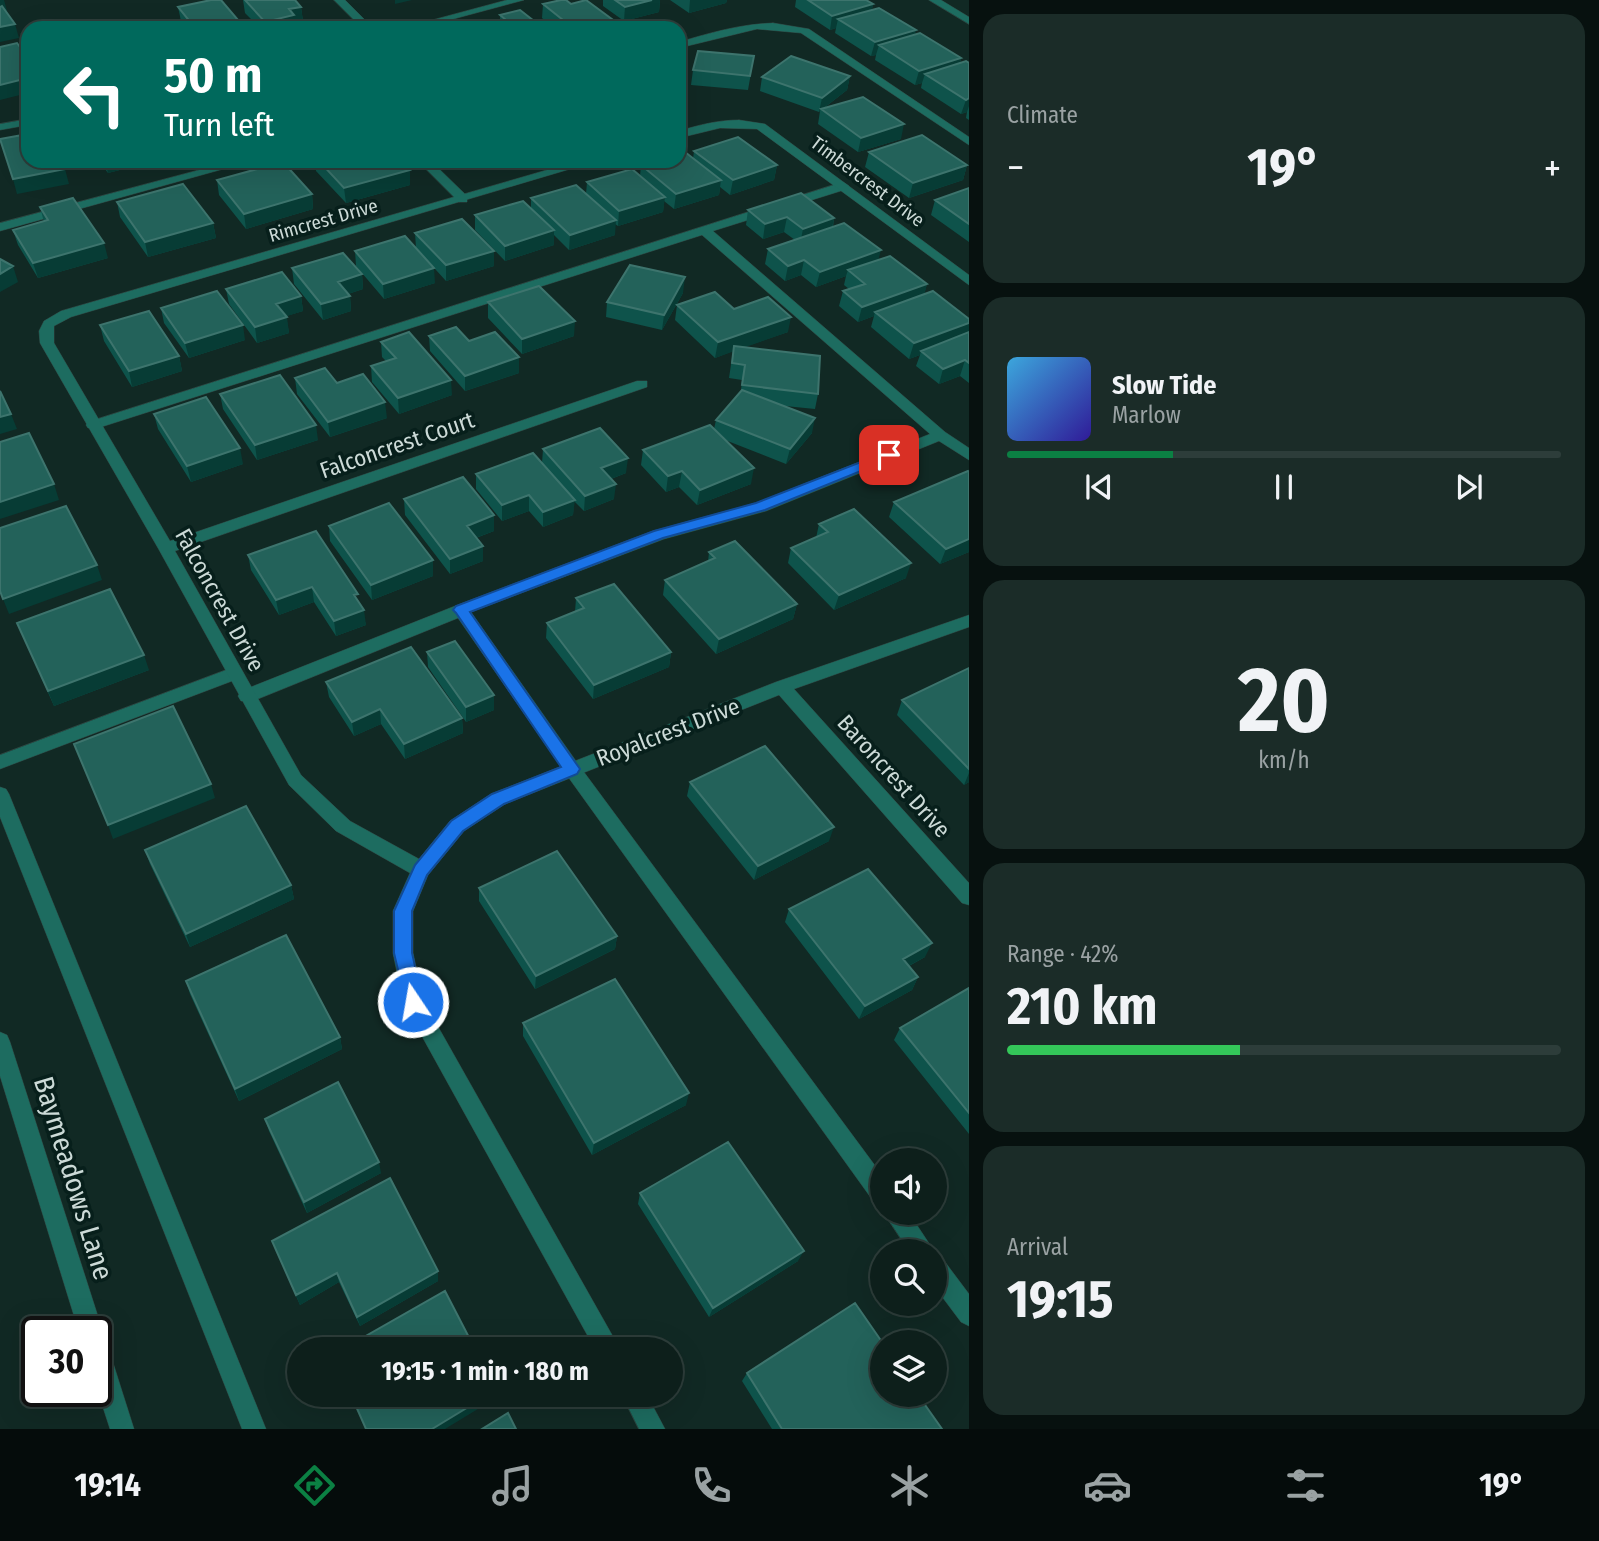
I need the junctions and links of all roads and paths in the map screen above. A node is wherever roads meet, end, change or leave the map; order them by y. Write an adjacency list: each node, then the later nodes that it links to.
1 (339, 0): 5 (street)
2 (519, 0): 6 (street)
3 (934, 0): 4 (street)
4 (969, 20)
5 (361, 21)
6 (436, 21)
7 (686, 43): 11 (street)
8 (21, 123): 9 (street)
9 (0, 127)
10 (686, 133): 15 (street, Timbercrest Drive)
11 (969, 142)
12 (220, 168): 17 (street)
13 (431, 168): 16 (street)
14 (567, 168): 16 (street, Rimcrest Drive)
15 (843, 186): 18 (street); 19 (street, Timbercrest Drive)
16 (463, 199): 20 (street, Rimcrest Drive)
17 (0, 227)
18 (705, 231): 22 (street); 23 (street)
19 (969, 281)
20 (66, 314): 22 (street, Falconcrest Drive)
21 (642, 384): 25 (street, Falconcrest Court)
22 (93, 425): 25 (street, Falconcrest Drive)
23 (940, 435): 24 (street); 26 (street)
24 (969, 455)
25 (166, 548): 28 (street, Falconcrest Drive)
26 (461, 610): 30 (street); 32 (street)
27 (969, 621): 29 (street, Royalcrest Drive)
28 (234, 673): 30 (street, Falconcrest Drive); 31 (street)
29 (782, 687): 32 (street, Royalcrest Drive); 35 (street, Baroncrest Drive)
30 (247, 696): 34 (street, Falconcrest Drive)
31 (0, 762)
32 (572, 769): 34 (street, Royalcrest Drive); 37 (street)
33 (0, 794): 45 (street)
34 (421, 870): 41 (street, Royalcrest Drive)
35 (967, 890)
36 (1, 1048): 40 (street, Baymeadows Lane)
37 (870, 1178)
38 (947, 1284): 39 (street)
39 (969, 1314)
40 (86, 1316)
41 (601, 1337)
42 (112, 1398): 44 (street)
43 (641, 1407): 46 (street)
44 (122, 1429)
45 (254, 1429)
46 (653, 1429)

